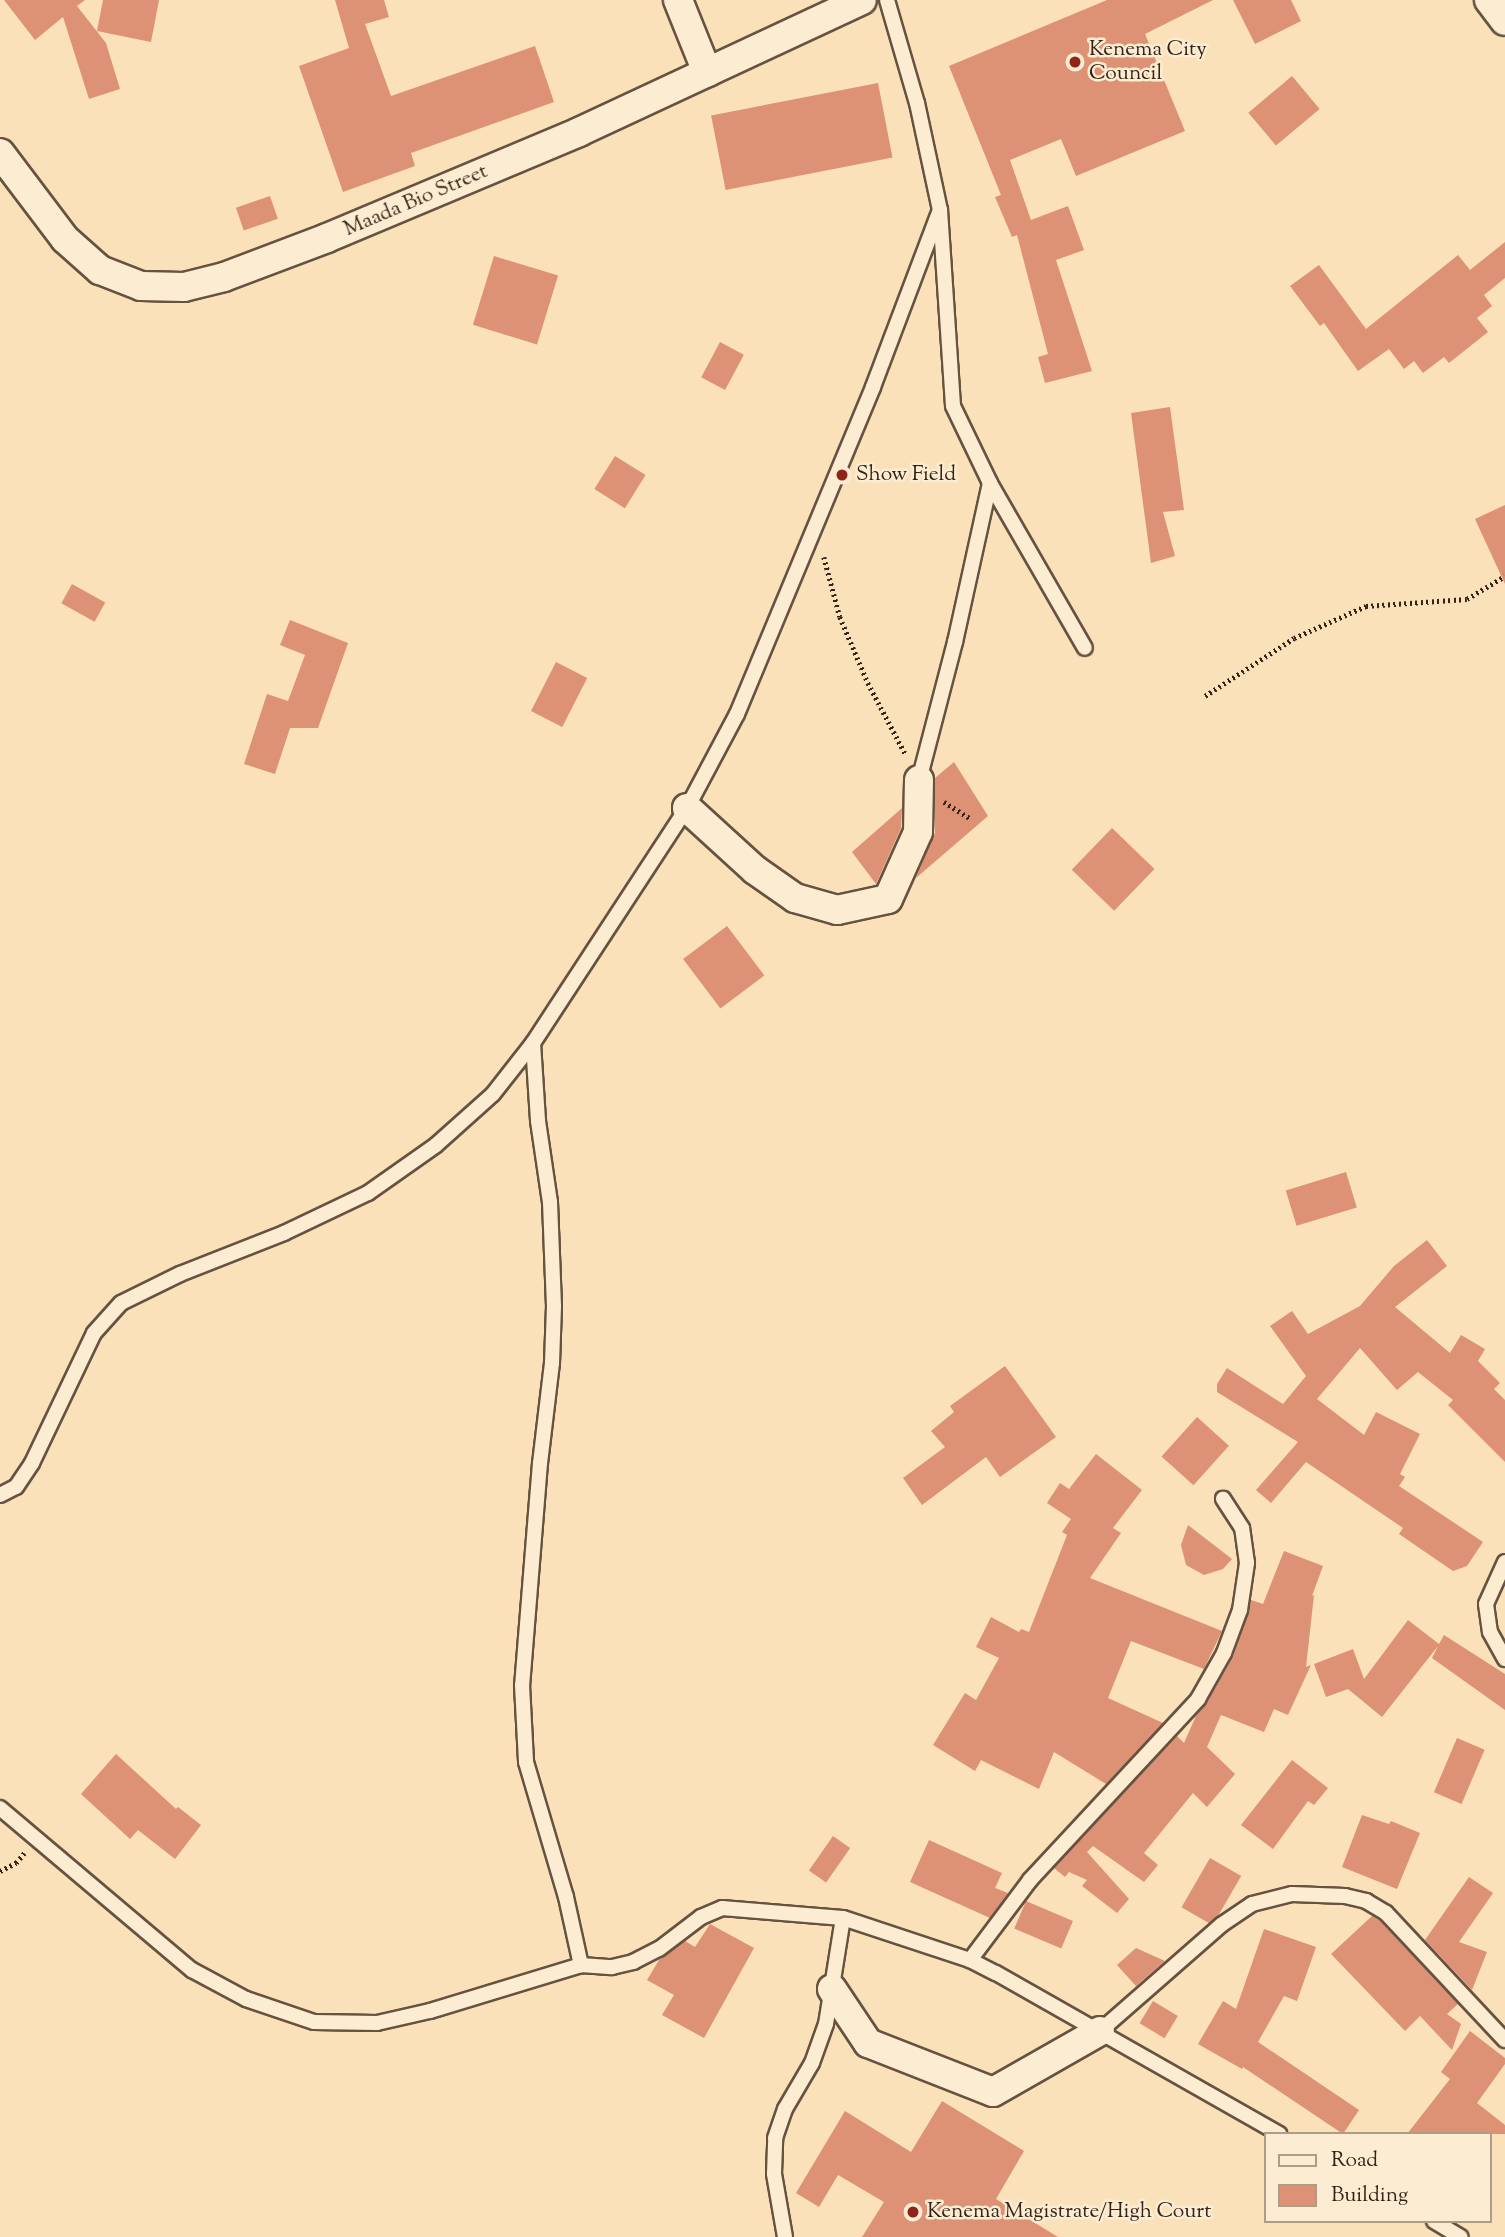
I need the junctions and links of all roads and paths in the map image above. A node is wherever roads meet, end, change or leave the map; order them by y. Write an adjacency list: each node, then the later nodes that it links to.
1 (678, 0): 6 (street)
2 (862, 0): 6 (street, Maada Bio Street)
3 (887, 0): 8 (lane)
4 (1489, 0): 5 (street)
5 (1505, 21)
6 (707, 72): 7 (street, Maada Bio Street)
7 (0, 153)
8 (940, 210): 9 (lane); 10 (lane)
9 (990, 482): 12 (lane); 14 (lane)
10 (816, 526): 14 (path); 15 (lane)
11 (1505, 576): 13 (path)
12 (1085, 648)
13 (1205, 696)
14 (919, 780): 15 (street); 16 (path)
15 (687, 808): 17 (lane)
16 (970, 818)
17 (533, 1043): 18 (lane); 25 (lane)
18 (0, 1495)
19 (1223, 1500): 24 (lane)
20 (1505, 1562): 21 (lane)
21 (1505, 1658)
22 (0, 1808): 25 (lane)
23 (843, 1918): 24 (lane); 25 (lane); 26 (lane)
24 (970, 1960): 27 (lane)
25 (581, 1965)
26 (832, 1989): 27 (street); 31 (lane)
27 (1100, 2031): 28 (lane); 29 (lane)
28 (1505, 2040)
29 (1276, 2132)
30 (1437, 2223): 32 (lane)
31 (785, 2237)
32 (1461, 2237)

